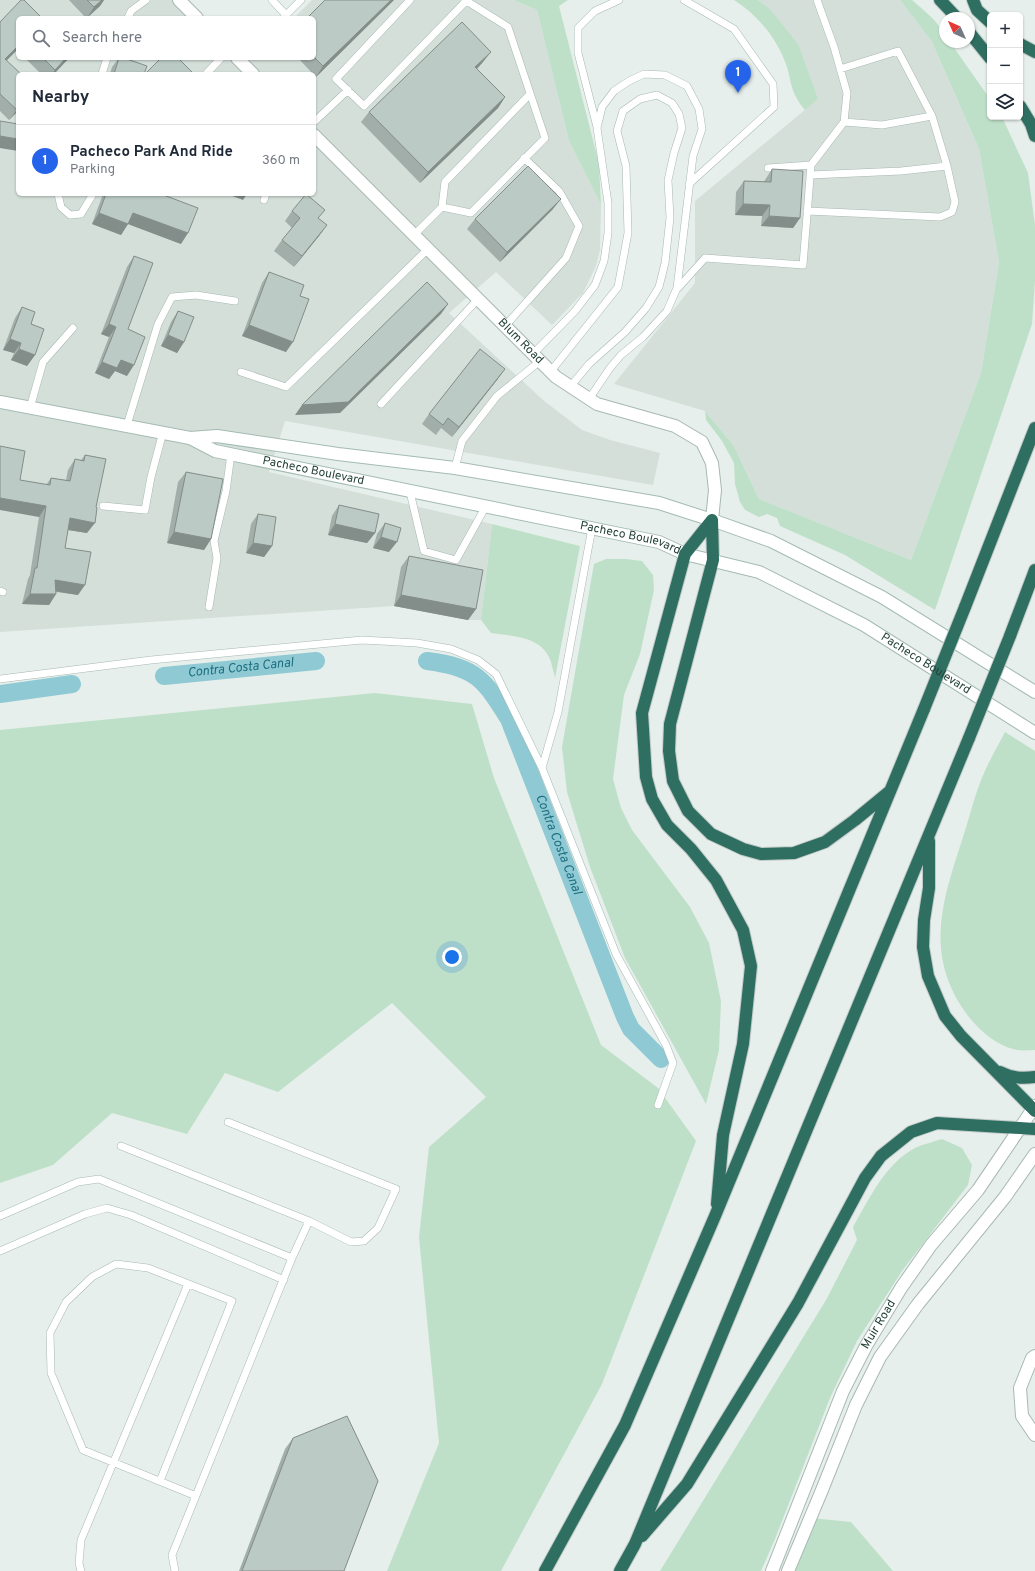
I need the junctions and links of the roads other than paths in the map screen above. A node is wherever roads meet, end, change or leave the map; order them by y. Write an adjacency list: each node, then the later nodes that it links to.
1 (146, 0): 13 (lane)
2 (179, 0): 14 (main road)
3 (272, 0): 15 (lane)
4 (301, 0): 15 (lane)
5 (410, 0): 28 (lane)
6 (466, 0): 28 (lane); 29 (lane)
7 (619, 0): 34 (lane)
8 (684, 0): 42 (lane)
9 (817, 0): 24 (lane)
10 (940, 0): 12 (highway)
11 (973, 0): 16 (highway)
12 (951, 12)
13 (129, 16)
14 (195, 16)
15 (285, 16)
16 (987, 19)
17 (975, 39): 20 (highway)
18 (1023, 46): 19 (highway)
19 (1035, 52)
20 (987, 54)
21 (106, 60): 25 (lane)
22 (219, 60): 26 (lane)
23 (241, 60): 27 (main road)
24 (840, 69): 31 (lane); 33 (lane)
25 (103, 72)
26 (208, 72)
27 (251, 72)
28 (348, 90): 32 (lane)
29 (530, 94): 37 (lane); 45 (lane)
30 (1023, 111): 35 (highway)
31 (932, 116): 33 (lane); 39 (lane)
32 (316, 120)
33 (844, 122): 38 (lane)
34 (597, 128): 42 (lane); 54 (lane)
35 (1035, 136)
36 (316, 137): 47 (main road, Blum Road)
37 (524, 158): 45 (lane); 52 (lane)
38 (811, 165): 40 (lane); 41 (lane)
39 (948, 166): 41 (lane); 46 (lane)
40 (768, 168)
41 (810, 175): 46 (lane)
42 (689, 184): 49 (lane)
43 (58, 196): 44 (lane)
44 (92, 196)
45 (442, 208): 47 (lane)
46 (807, 211): 49 (lane)
47 (414, 235): 48 (main road, Blum Road)
48 (428, 249): 50 (main road, Blum Road); 55 (lane)
49 (677, 288): 58 (lane)
50 (478, 299): 52 (main road, Blum Road); 60 (lane)
51 (235, 301): 62 (lane)
52 (505, 326): 54 (main road, Blum Road)
53 (73, 328): 61 (lane)
54 (537, 358): 56 (main road, Blum Road); 67 (lane)
55 (241, 372)
56 (551, 372): 57 (main road, Blum Road); 57 (lane)
57 (570, 387): 58 (main road, Blum Road)
58 (589, 399): 71 (main road, Blum Road)
59 (0, 402): 61 (main road, Pacheco Boulevard)
60 (381, 404)
61 (30, 408): 62 (main road, Pacheco Boulevard)
62 (127, 425): 64 (main road, Pacheco Boulevard)
63 (1035, 428): 82 (highway, bridge)
64 (163, 432): 65 (main road, Pacheco Boulevard); 69 (lane)
65 (190, 438): 66 (main road, Pacheco Boulevard); 67 (main road, Pacheco Boulevard)
66 (231, 454): 68 (main road, Pacheco Boulevard); 77 (lane)
67 (455, 468): 71 (main road, Pacheco Boulevard)
68 (410, 492): 70 (main road, Pacheco Boulevard); 70 (lane)
69 (103, 506)
70 (486, 506): 72 (main road, Pacheco Boulevard)
71 (712, 520): 73 (highway); 74 (highway); 79 (main road, Pacheco Boulevard)
72 (592, 528): 73 (main road, Pacheco Boulevard); 81 (lane)
73 (685, 554): 74 (main road, Pacheco Boulevard); 94 (highway)
74 (713, 560): 80 (main road, Pacheco Boulevard); 82 (highway)
75 (1035, 570): 76 (highway)
76 (1032, 582): 83 (highway, bridge)
77 (209, 607)
78 (0, 679): 81 (lane)
79 (1035, 692)
80 (1035, 733)
81 (542, 768): 86 (lane)
82 (891, 790): 94 (highway)
83 (929, 834): 84 (highway); 105 (highway)
84 (989, 1066): 85 (highway); 87 (highway)
85 (1035, 1077)
86 (658, 1105)
87 (1034, 1109): 89 (main road, Muir Road)
88 (228, 1122): 95 (lane)
89 (1020, 1128): 90 (highway); 105 (highway); 110 (main road, Muir Road)
90 (1035, 1129)
91 (121, 1146): 95 (lane)
92 (1035, 1154): 111 (main road, Muir Road)
93 (0, 1216): 97 (lane)
94 (715, 1216): 108 (highway)
95 (309, 1221): 97 (lane)
96 (0, 1251): 98 (lane)
97 (292, 1258): 98 (lane)
98 (284, 1280): 104 (lane)
99 (188, 1284): 102 (lane); 102 (lane); 103 (lane)
100 (1035, 1356): 101 (main road)
101 (1035, 1435)
102 (114, 1462): 103 (lane); 106 (lane)
103 (160, 1481): 104 (lane)
104 (196, 1496): 107 (lane)
105 (635, 1544): 109 (highway)
106 (81, 1571)
107 (175, 1571)
108 (545, 1571)
109 (620, 1571)
110 (772, 1571)
111 (788, 1571)

